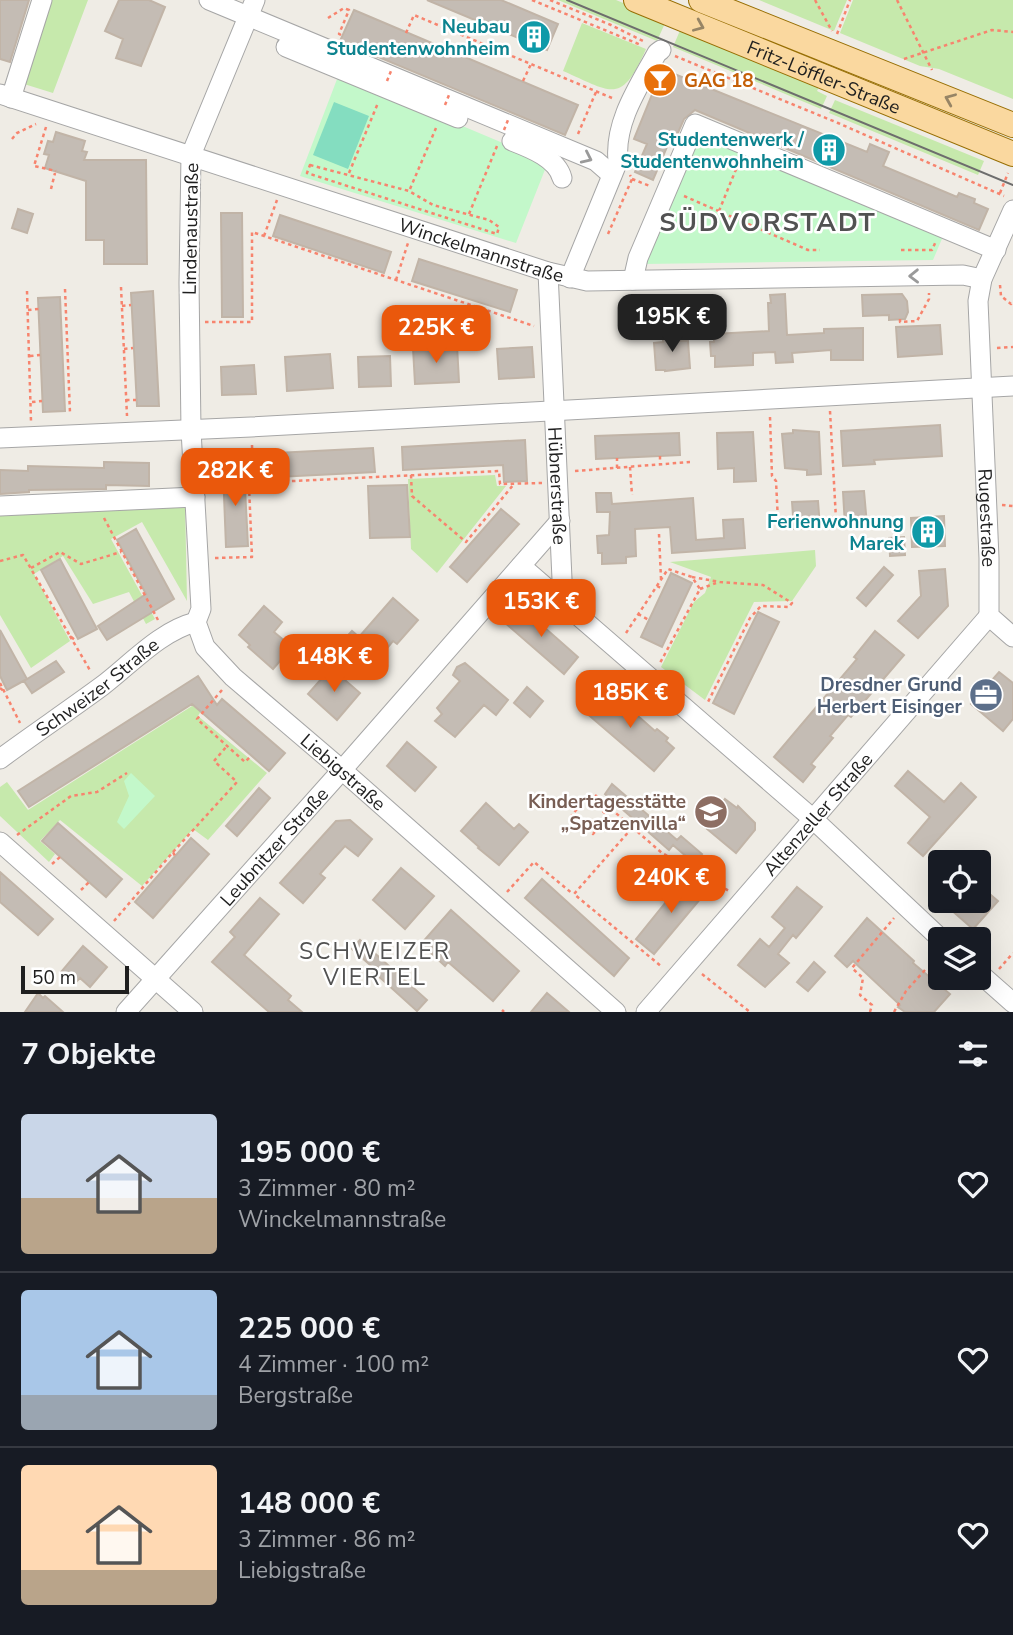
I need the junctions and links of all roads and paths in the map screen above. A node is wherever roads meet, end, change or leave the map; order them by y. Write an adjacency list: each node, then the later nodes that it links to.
1 (42, 0): 26 (street)
2 (209, 0): 10 (street)
3 (532, 0): 17 (path)
4 (550, 0): 17 (path)
5 (636, 0): 36 (main road, Fritz-Löffler-Straße, one-way to 36)
6 (701, 0): 30 (main road, Fritz-Löffler-Straße, one-way to 6)
7 (815, 0): 8 (path)
8 (850, 0)
9 (897, 0): 18 (path)
10 (252, 8): 12 (street); 35 (street, Lindenaustraße)
11 (328, 18): 15 (path)
12 (270, 25): 23 (street); 38 (street, one-way to 38)
13 (1013, 32): 18 (path)
14 (406, 33): 16 (path)
15 (343, 36)
16 (473, 40): 19 (path); 21 (path)
17 (661, 50): 28 (street); 44 (path)
18 (923, 52): 20 (path); 22 (path)
19 (465, 57)
20 (894, 62)
21 (531, 64): 24 (path); 25 (path)
22 (933, 73)
23 (388, 80): 27 (street); 37 (path)
24 (523, 81)
25 (596, 91): 28 (path); 32 (path)
26 (6, 96): 29 (street, Winckelmannstraße)
27 (445, 104): 31 (street); 43 (path)
28 (628, 104): 38 (street)
29 (47, 116): 33 (path); 35 (street, Winckelmannstraße); 41 (path)
30 (1013, 125)
31 (504, 129): 39 (street); 47 (path)
32 (576, 137)
33 (12, 139)
34 (746, 145): 42 (street); 46 (path); 49 (street)
35 (191, 155): 40 (street, Winckelmannstraße); 69 (street, Lindenaustraße)
36 (1012, 161): 44 (path)
37 (349, 173): 43 (path); 47 (path)
38 (612, 175): 57 (street)
39 (562, 178)
40 (282, 184): 48 (street, Winckelmannstraße); 50 (path)
41 (51, 189)
42 (668, 189): 46 (path); 58 (street)
43 (409, 191): 47 (path)
44 (1000, 194): 45 (path)
45 (1010, 204): 53 (street, Rugestraße)
46 (719, 211): 51 (path)
47 (469, 215)
48 (414, 228): 54 (street, Winckelmannstraße); 56 (path)
49 (941, 228): 52 (path); 53 (street)
50 (264, 236): 56 (path); 69 (path)
51 (820, 250)
52 (901, 250)
53 (996, 250): 59 (street, Rugestraße)
54 (548, 272): 57 (street, Winckelmannstraße); 70 (street, Hübnerstraße)
55 (929, 275): 58 (street, Winckelmannstraße, one-way to 58); 59 (street, Winckelmannstraße); 68 (path)
56 (396, 280): 70 (path)
57 (579, 280): 58 (street, Winckelmannstraße)
58 (633, 280)
59 (991, 282): 63 (path); 76 (street, Rugestraße)
60 (121, 286): 65 (path)
61 (65, 289): 84 (path)
62 (27, 291): 67 (path)
63 (1013, 301)
64 (131, 305): 65 (path)
65 (122, 306): 72 (path)
66 (39, 309): 67 (path)
67 (28, 310): 74 (path)
68 (901, 320)
69 (189, 323): 86 (street, Lindenaustraße)
70 (550, 332): 83 (street, Hübnerstraße)
71 (133, 348): 72 (path)
72 (124, 349): 79 (path)
73 (40, 355): 74 (path)
74 (29, 356): 82 (path)
75 (1013, 386): 76 (street)
76 (981, 387): 77 (street); 123 (street, Rugestraße)
77 (829, 395): 78 (street); 106 (path)
78 (769, 398): 83 (street); 107 (path)
79 (126, 400): 80 (path); 87 (path)
80 (136, 400)
81 (42, 401): 82 (path)
82 (31, 402): 88 (path)
83 (554, 410): 85 (street); 97 (street, Hübnerstraße)
84 (70, 414)
85 (251, 427): 86 (street); 98 (path)
86 (191, 430): 87 (street); 101 (street)
87 (128, 432): 88 (street)
88 (32, 437): 89 (street)
89 (0, 438)
90 (660, 456): 93 (path)
91 (617, 458): 95 (path)
92 (690, 462): 93 (path)
93 (660, 464): 94 (path)
94 (630, 467): 95 (path); 100 (path)
95 (617, 468): 97 (path)
96 (411, 475): 98 (path); 99 (path); 99 (path)
97 (558, 477): 99 (path); 108 (street, Hübnerstraße)
98 (253, 483): 111 (path)
99 (514, 484)
100 (632, 495)
101 (195, 497): 103 (street); 111 (street)
102 (998, 505): 104 (path)
103 (0, 506)
104 (1013, 506)
105 (102, 514): 110 (path)
106 (836, 519)
107 (778, 520)
108 (560, 521): 113 (street, Leubnitzer Straße); 121 (street, Hübnerstraße)
109 (659, 534): 116 (path)
110 (121, 552): 114 (path); 126 (path)
111 (199, 558): 125 (street)
112 (0, 561): 114 (path)
113 (521, 566): 121 (street); 140 (street, Leubnitzer Straße)
114 (31, 568): 132 (path)
115 (691, 577): 116 (path); 117 (path); 120 (path)
116 (662, 579): 118 (path)
117 (720, 582): 120 (path); 133 (path)
118 (657, 586): 119 (path); 122 (path)
119 (663, 589)
120 (699, 589): 130 (path)
121 (563, 601): 128 (street)
122 (638, 614): 124 (path); 128 (path)
123 (989, 616): 127 (street); 145 (street, Altenzeller Straße)
124 (649, 620)
125 (196, 622): 126 (street, Schweizer Straße); 129 (street, Liebigstraße)
126 (167, 635): 132 (street, Schweizer Straße)
127 (1013, 637)
128 (616, 648): 130 (street)
129 (233, 677): 135 (path); 140 (street, Liebigstraße)
130 (652, 679): 133 (street)
131 (0, 686): 136 (path)
132 (100, 687): 136 (street, Schweizer Straße)
133 (699, 720): 145 (street)
134 (221, 729): 135 (path)
135 (216, 736): 137 (path)
136 (28, 738): 139 (street, Schweizer Straße)
137 (227, 746): 138 (path); 153 (path)
138 (251, 756)
139 (0, 759)
140 (342, 770): 150 (street, Liebigstraße); 158 (street, Leubnitzer Straße)
141 (127, 774): 147 (path)
142 (595, 795): 143 (path)
143 (614, 813): 144 (path); 146 (path)
144 (608, 816): 144 (path)
145 (813, 819): 149 (street, Altenzeller Straße); 151 (street)
146 (632, 828): 148 (path); 149 (path)
147 (2, 843): 153 (street)
148 (574, 894): 150 (path); 155 (path)
149 (744, 899): 155 (street, Altenzeller Straße)
150 (496, 905): 163 (street, Liebigstraße)
151 (905, 905): 152 (street); 166 (path)
152 (928, 927)
153 (104, 933): 158 (street)
154 (1013, 953): 157 (path)
155 (682, 971): 164 (street, Altenzeller Straße); 165 (path)
156 (928, 971): 167 (path)
157 (991, 971)
158 (156, 979): 161 (street, Leubnitzer Straße); 162 (street)
159 (991, 983): 160 (street)
160 (1013, 1003)
161 (126, 1012)
162 (193, 1012)
163 (616, 1012)
164 (646, 1012)
165 (750, 1012)
166 (870, 1012)
167 (894, 1012)

